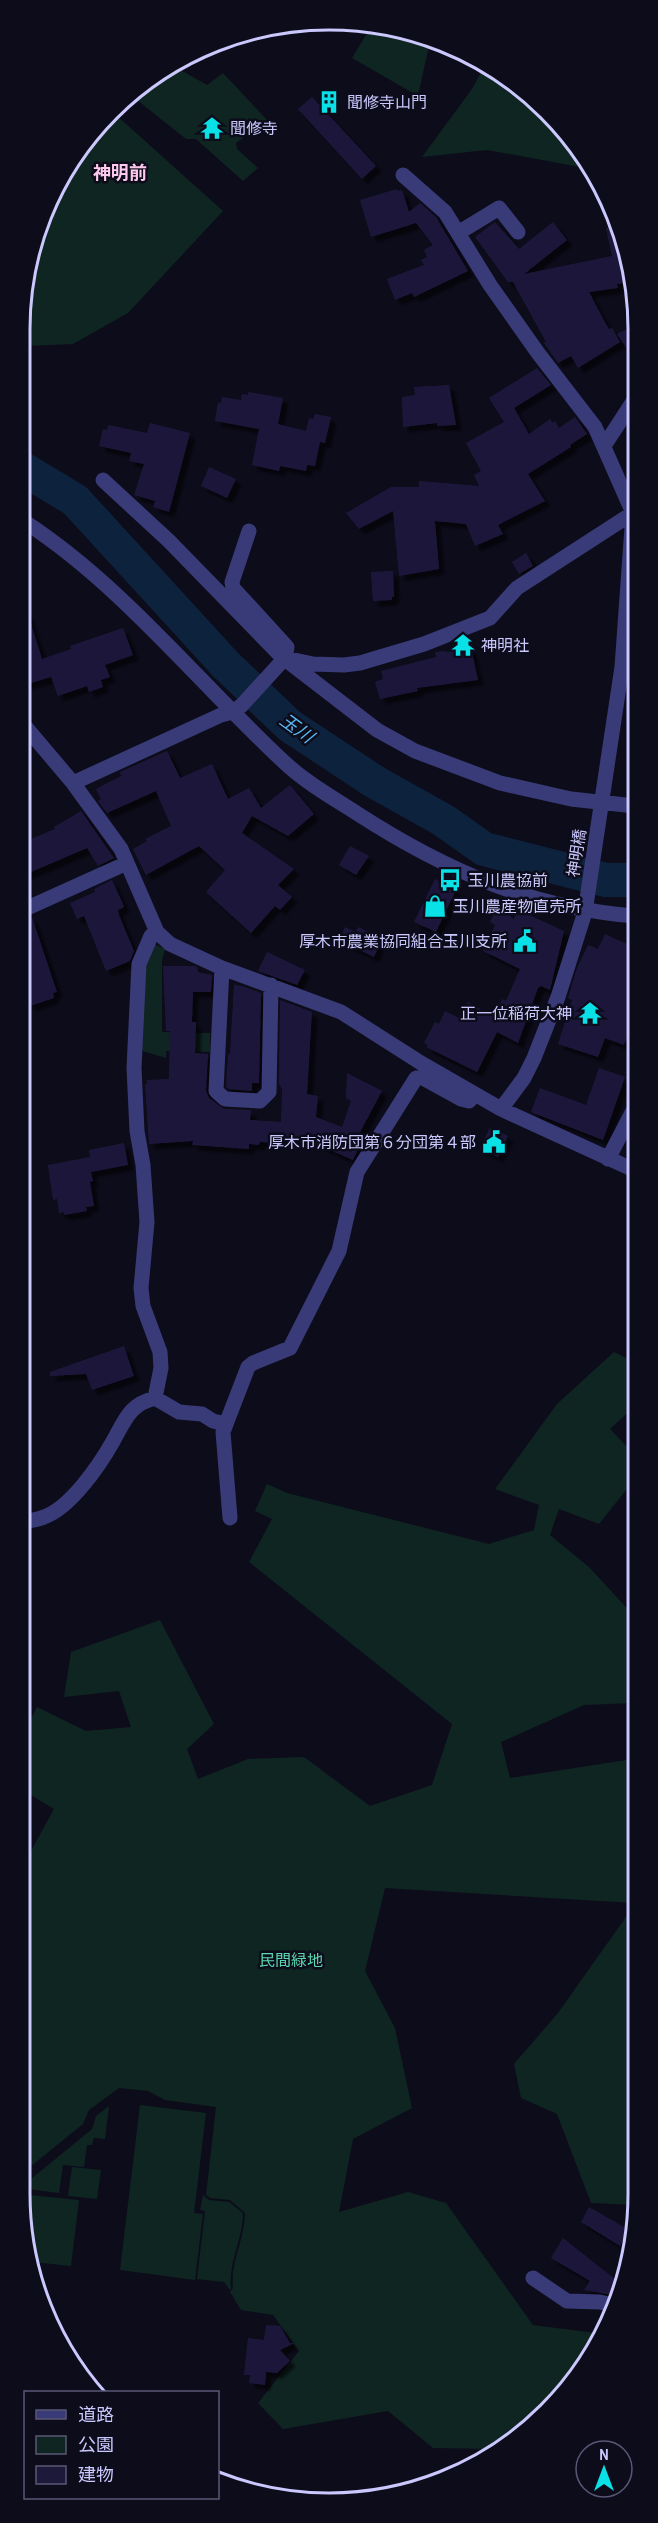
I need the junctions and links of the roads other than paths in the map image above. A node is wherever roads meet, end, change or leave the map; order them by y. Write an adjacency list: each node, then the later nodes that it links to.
1 (403, 175): 3 (street)
2 (518, 232): 3 (street)
3 (458, 233): 5 (street)
4 (628, 409): 5 (street)
5 (604, 446): 7 (street)
6 (103, 480): 11 (street)
7 (628, 500)
8 (628, 517): 11 (street)
9 (30, 526): 13 (street)
10 (249, 531): 11 (street)
11 (282, 661): 13 (street); 16 (street)
12 (628, 672): 16 (street, 神明橋)
13 (238, 708): 15 (street); 19 (street)
14 (30, 732): 15 (street)
15 (73, 783): 18 (street)
16 (601, 807): 17 (street); 19 (street, 神明橋)
17 (628, 807)
18 (127, 863): 20 (street); 22 (street)
19 (586, 906): 21 (street); 26 (street, 神明橋)
20 (30, 907)
21 (628, 915)
22 (157, 932): 23 (street); 30 (street)
23 (222, 968): 24 (street); 24 (street)
24 (271, 984): 25 (street)
25 (475, 1094): 26 (street); 31 (street)
26 (501, 1109): 28 (street)
27 (628, 1119): 28 (street)
28 (608, 1159): 29 (street)
29 (628, 1167)
30 (155, 1398): 31 (street); 33 (street)
31 (226, 1424): 32 (street)
32 (230, 1518)
33 (30, 1520)
34 (533, 2278): 35 (street)
35 (607, 2304)

